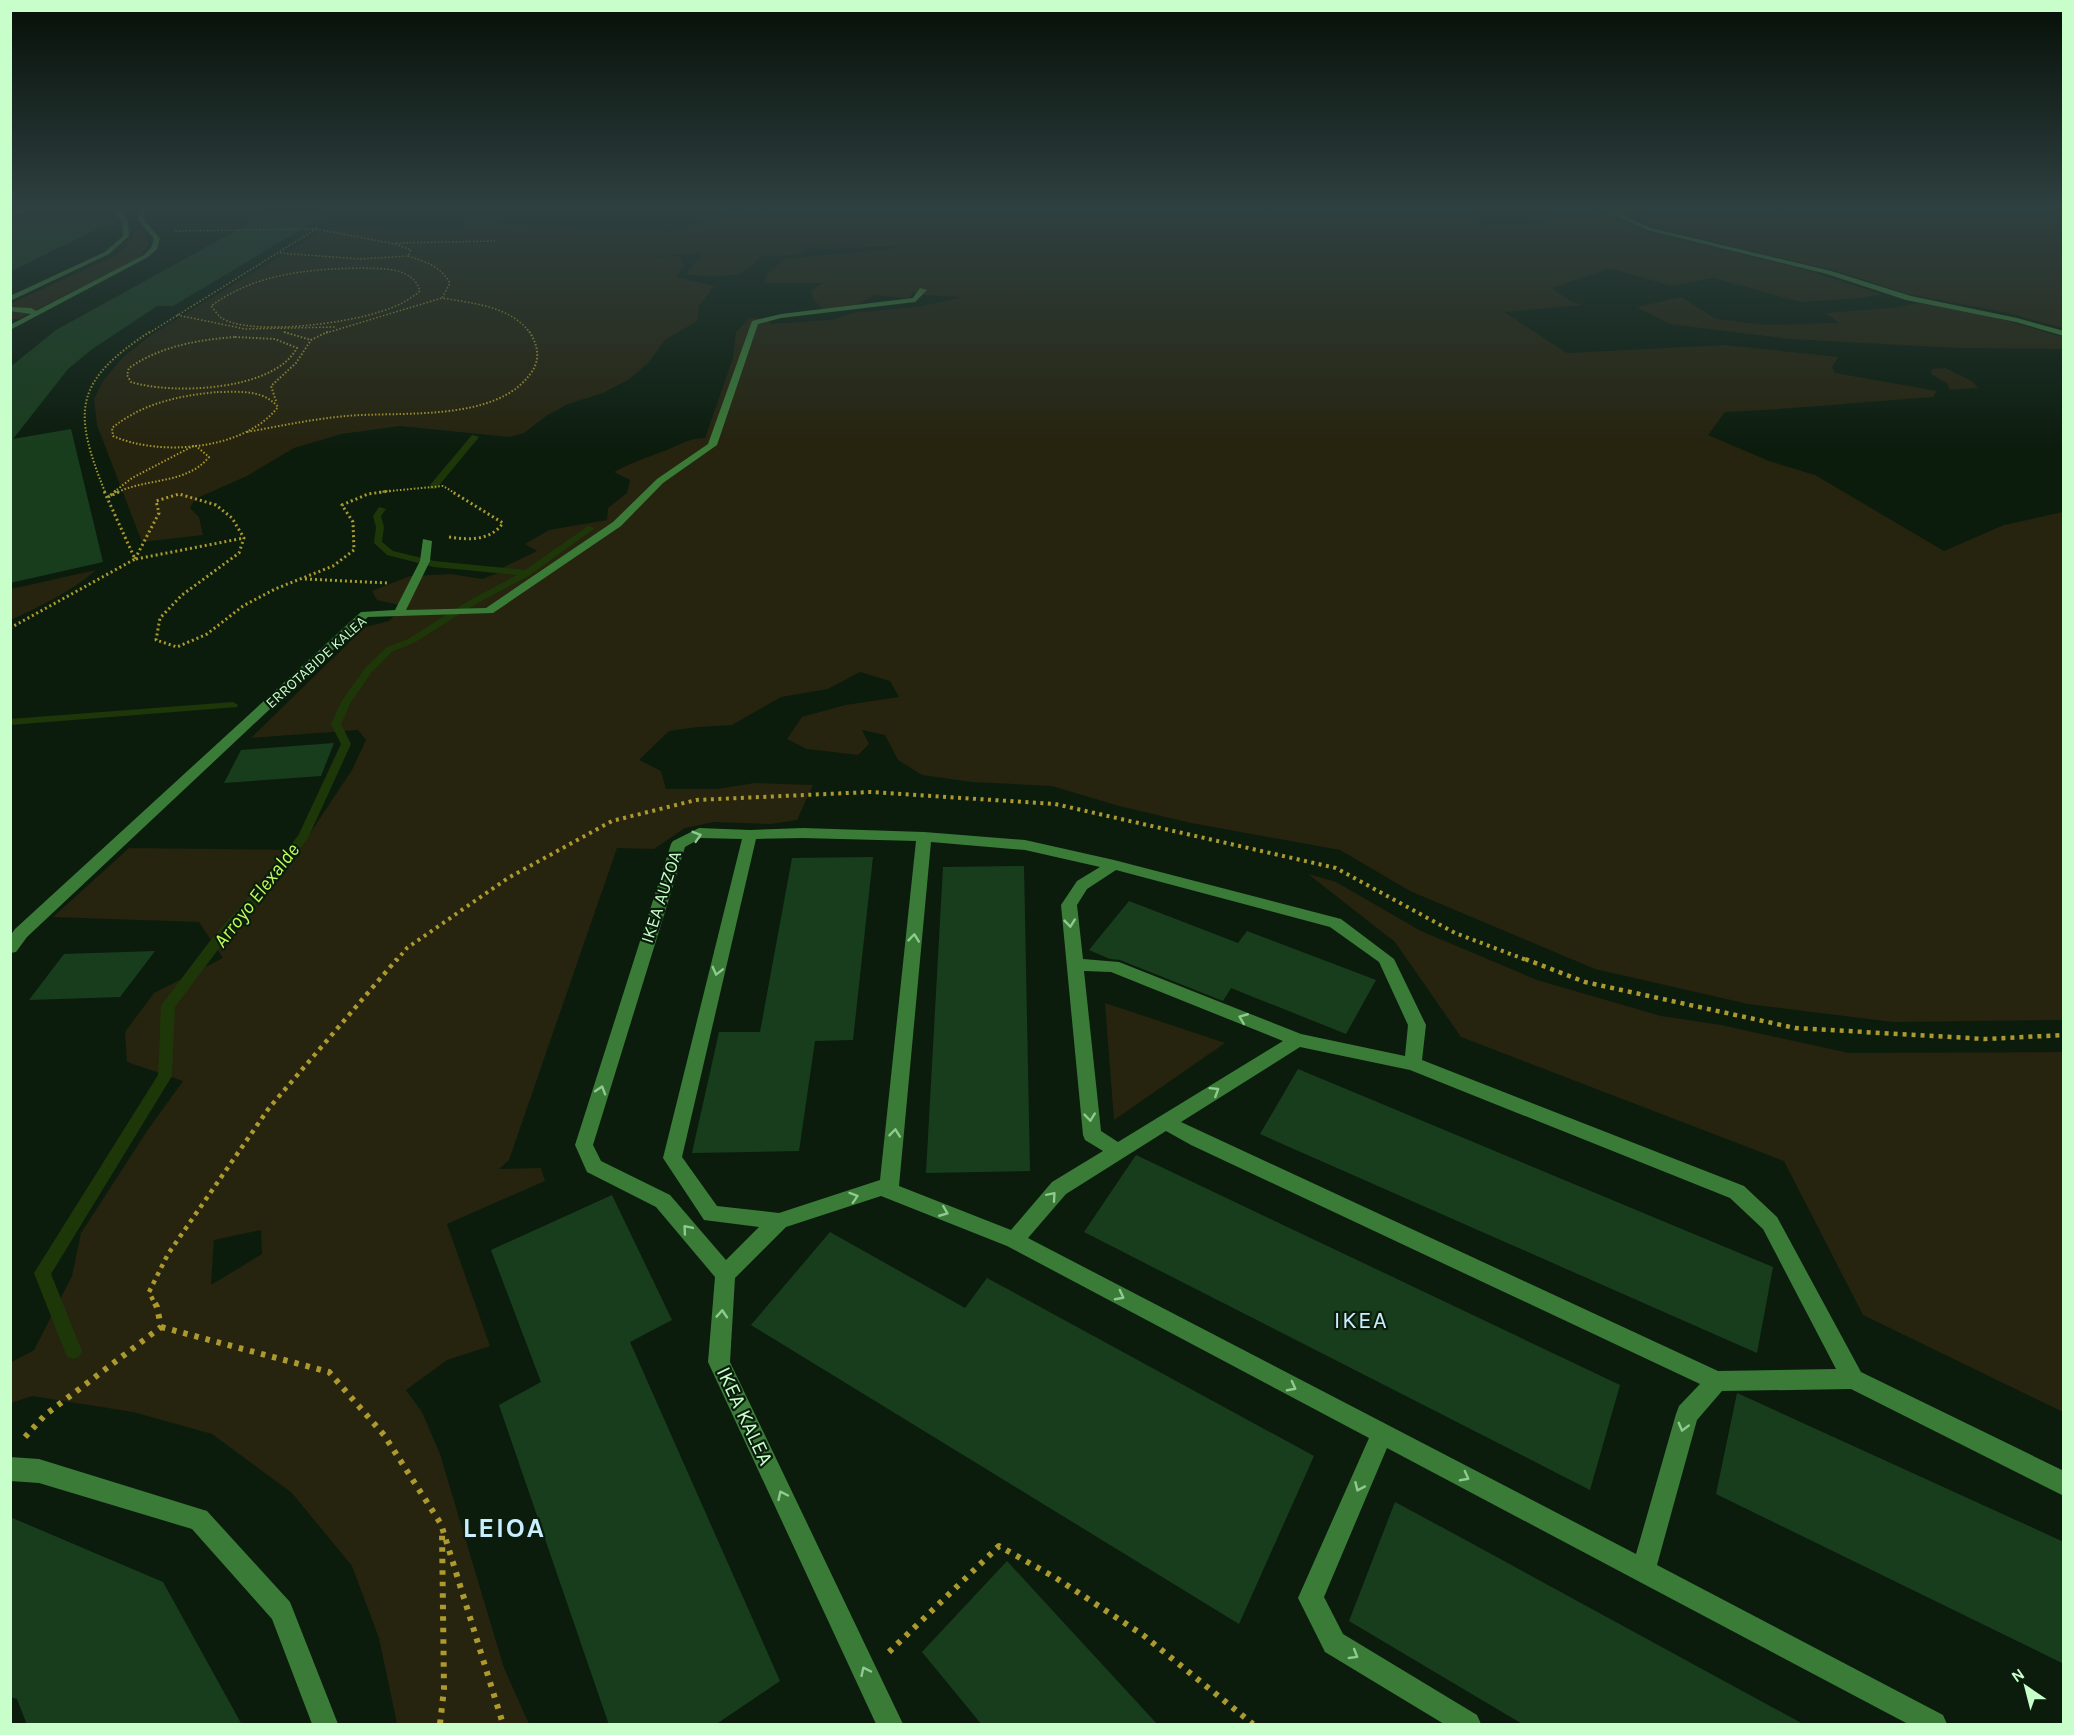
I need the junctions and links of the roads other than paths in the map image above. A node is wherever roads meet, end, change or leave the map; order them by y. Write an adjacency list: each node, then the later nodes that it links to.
1 (31, 289): 5 (street)
2 (83, 289): 7 (street)
3 (1880, 289): 9 (street)
4 (923, 291): 11 (street, ERROTABIDE KALEA)
5 (10, 299)
6 (10, 309): 7 (street)
7 (35, 314): 8 (street)
8 (10, 328)
9 (2064, 334)
10 (427, 541): 11 (street)
11 (399, 613): 15 (street, ERROTABIDE KALEA)
12 (750, 835): 13 (street, IKEA AUZOA); 22 (street, one-way to 22); 24 (street, IKEA AUZOA, one-way to 12)
13 (924, 837): 14 (street, IKEA AUZOA); 21 (street, one-way to 13)
14 (1114, 865): 16 (street, one-way to 16); 18 (street, IKEA AUZOA)
15 (10, 948)
16 (1075, 965): 17 (street, one-way to 16); 20 (street, one-way to 20)
17 (1298, 1040): 18 (street); 19 (street, one-way to 17)
18 (1413, 1064): 25 (street)
19 (1165, 1122): 20 (street); 26 (street)
20 (1117, 1151): 23 (street, one-way to 20)
21 (890, 1191): 22 (street, one-way to 21); 23 (street, one-way to 23)
22 (779, 1221): 24 (street)
23 (1014, 1240): 27 (street, one-way to 27)
24 (725, 1274): 32 (street, IKEA KALEA, one-way to 24)
25 (1853, 1379): 26 (street); 29 (street)
26 (1717, 1381): 30 (street, one-way to 30)
27 (1382, 1434): 30 (street, one-way to 30); 33 (street, one-way to 33)
28 (10, 1469): 31 (street)
29 (2064, 1484)
30 (1643, 1571): 34 (street)
31 (325, 1725)
32 (890, 1725)
33 (1468, 1725)
34 (1934, 1725)

